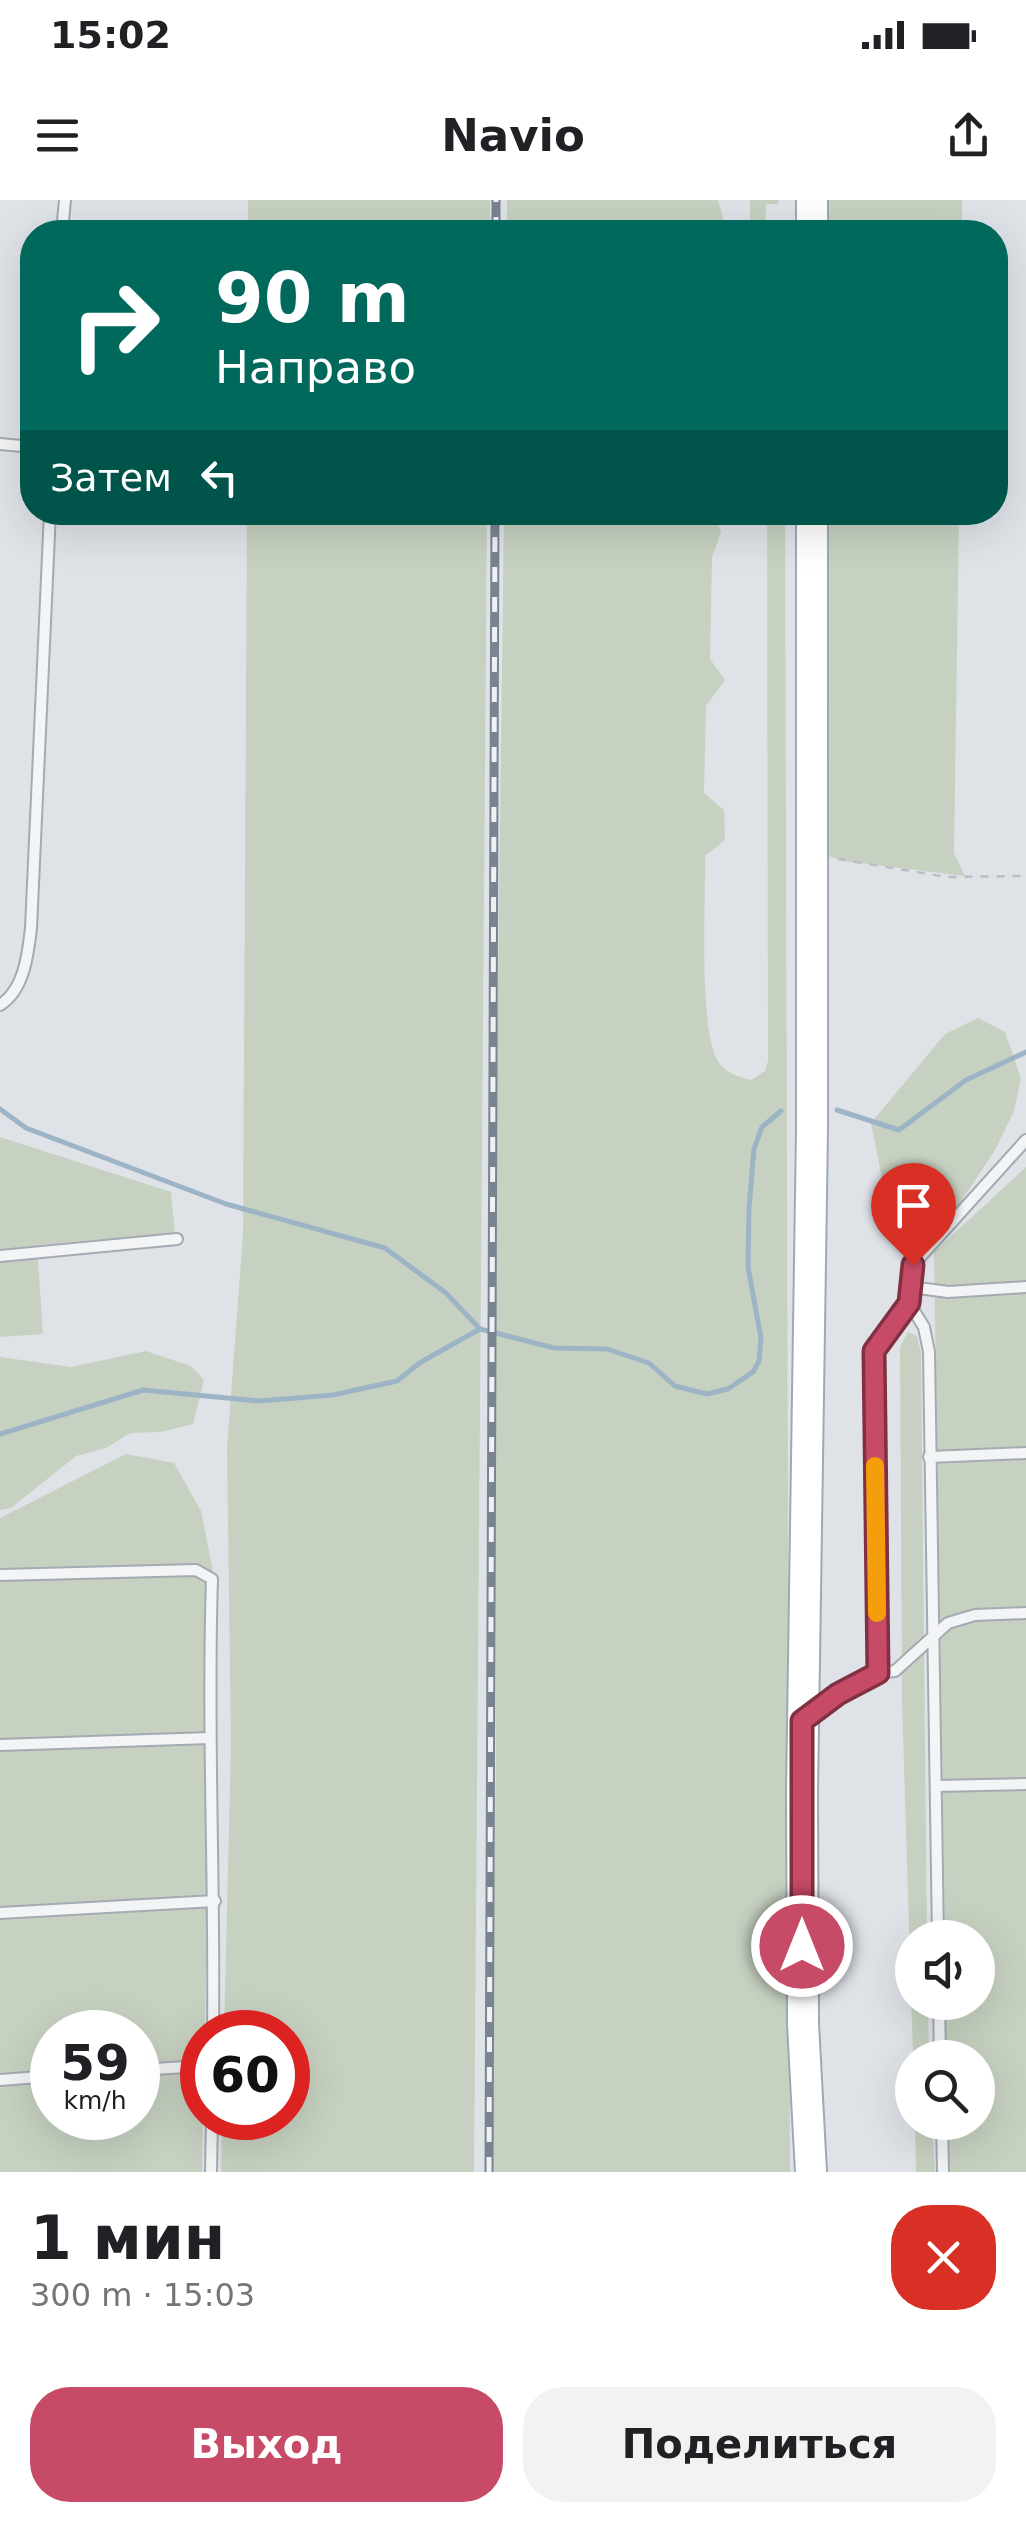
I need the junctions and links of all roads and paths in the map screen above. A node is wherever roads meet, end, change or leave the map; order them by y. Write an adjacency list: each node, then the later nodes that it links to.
1 (49, 525): 5 (lane)
2 (812, 525): 3 (main road)
3 (812, 855): 4 (path); 18 (main road)
4 (1026, 876)
5 (0, 1005)
6 (1026, 1140): 9 (lane)
7 (177, 1239): 8 (lane)
8 (0, 1256)
9 (911, 1286): 10 (lane); 11 (lane)
10 (1026, 1287)
11 (909, 1303): 13 (lane); 17 (lane)
12 (1026, 1452): 13 (lane)
13 (929, 1458): 16 (lane)
14 (0, 1576): 19 (lane)
15 (1026, 1613): 16 (lane)
16 (933, 1636): 17 (lane); 22 (lane)
17 (878, 1673): 18 (lane)
18 (802, 1721): 32 (main road)
19 (210, 1738): 20 (lane); 23 (lane)
20 (0, 1745)
21 (1026, 1784): 22 (lane)
22 (936, 1786): 25 (lane)
23 (215, 1901): 24 (lane); 26 (lane)
24 (0, 1912)
25 (938, 1920)
26 (213, 2010)
27 (30, 2078): 28 (lane)
28 (0, 2080)
29 (212, 2140): 31 (lane)
30 (942, 2140): 33 (lane)
31 (211, 2172)
32 (812, 2172)
33 (943, 2172)

